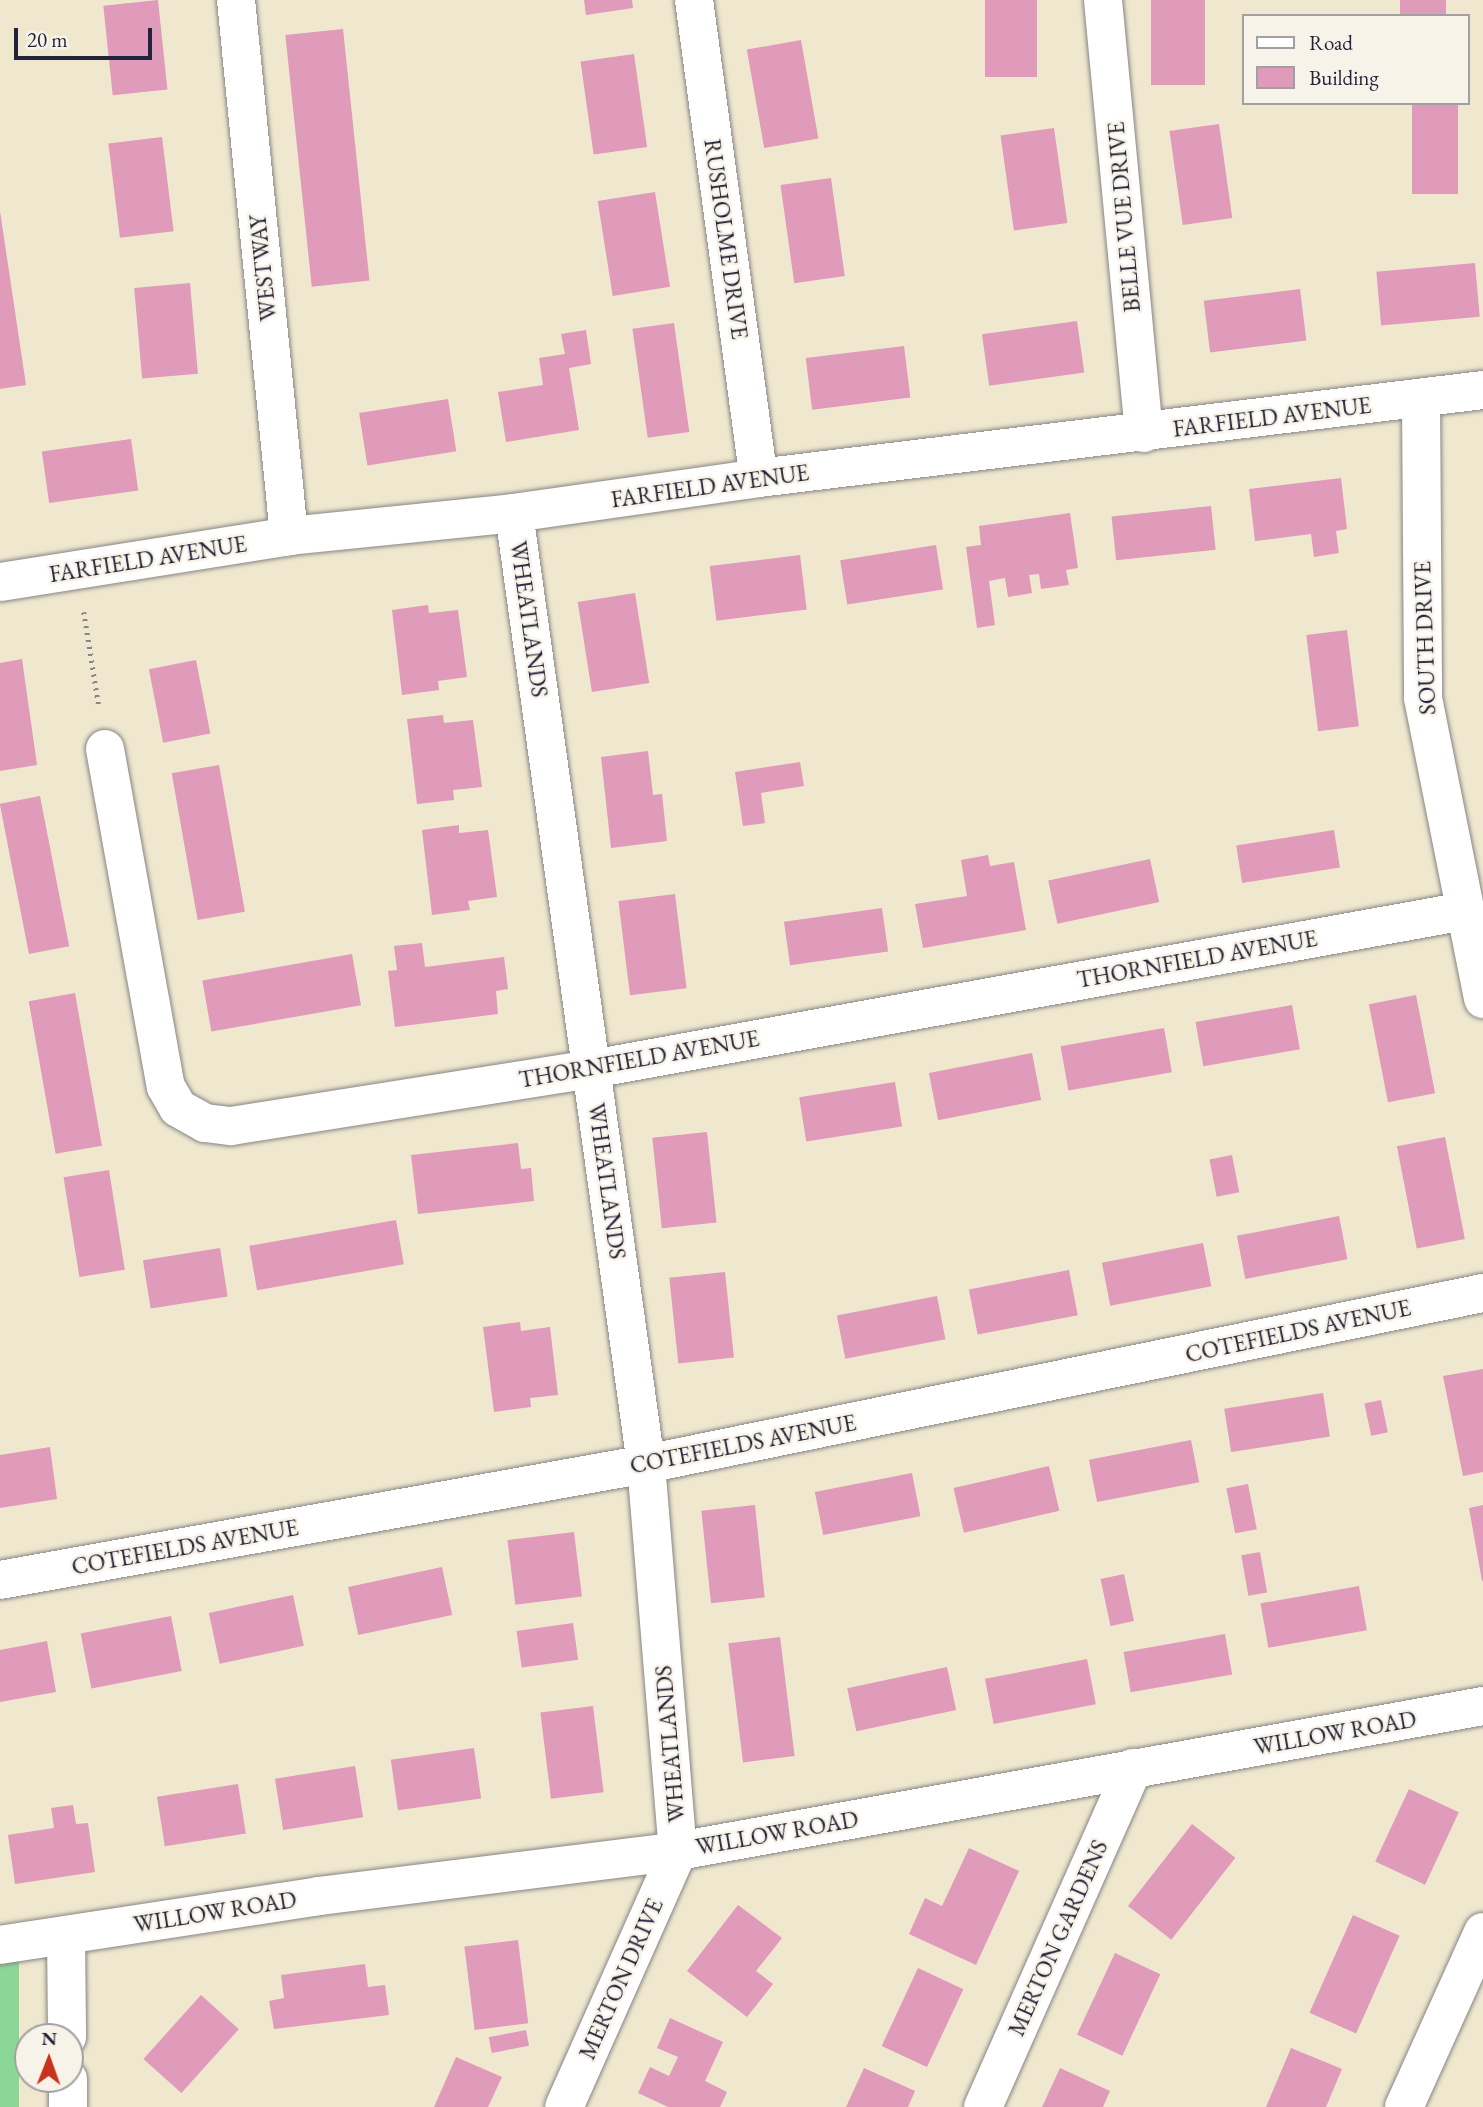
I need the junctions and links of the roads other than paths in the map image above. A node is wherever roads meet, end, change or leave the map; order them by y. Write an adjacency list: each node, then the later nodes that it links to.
1 (236, 0): 9 (street, WESTWAY)
2 (694, 0): 7 (street, RUSHOLME DRIVE)
3 (1103, 0): 6 (street, BELLE VUE DRIVE)
4 (1483, 390): 5 (street, FARFIELD AVENUE)
5 (1420, 398): 6 (street, FARFIELD AVENUE); 12 (street, SOUTH DRIVE)
6 (1144, 433): 7 (street, FARFIELD AVENUE)
7 (759, 478): 8 (street, FARFIELD AVENUE)
8 (514, 513): 9 (street, FARFIELD AVENUE); 14 (street, WHEATLANDS)
9 (289, 537): 10 (street, FARFIELD AVENUE)
10 (0, 582)
11 (105, 749): 14 (street, THORNFIELD AVENUE)
12 (1465, 911): 13 (street, SOUTH DRIVE); 14 (street, THORNFIELD AVENUE)
13 (1483, 999)
14 (592, 1069): 16 (street, WHEATLANDS)
15 (1483, 1293): 16 (street, COTEFIELDS AVENUE)
16 (646, 1464): 17 (street, COTEFIELDS AVENUE); 20 (street, WHEATLANDS)
17 (0, 1580)
18 (1483, 1706): 19 (street, WILLOW ROAD)
19 (1133, 1768): 20 (street, WILLOW ROAD); 26 (street, MERTON GARDENS)
20 (678, 1851): 22 (street, WILLOW ROAD); 25 (street, MERTON DRIVE)
21 (1483, 1932): 27 (street)
22 (66, 1935): 23 (street, WILLOW ROAD); 24 (street)
23 (0, 1945)
24 (67, 2023)
25 (564, 2107)
26 (983, 2107)
27 (1404, 2107)

